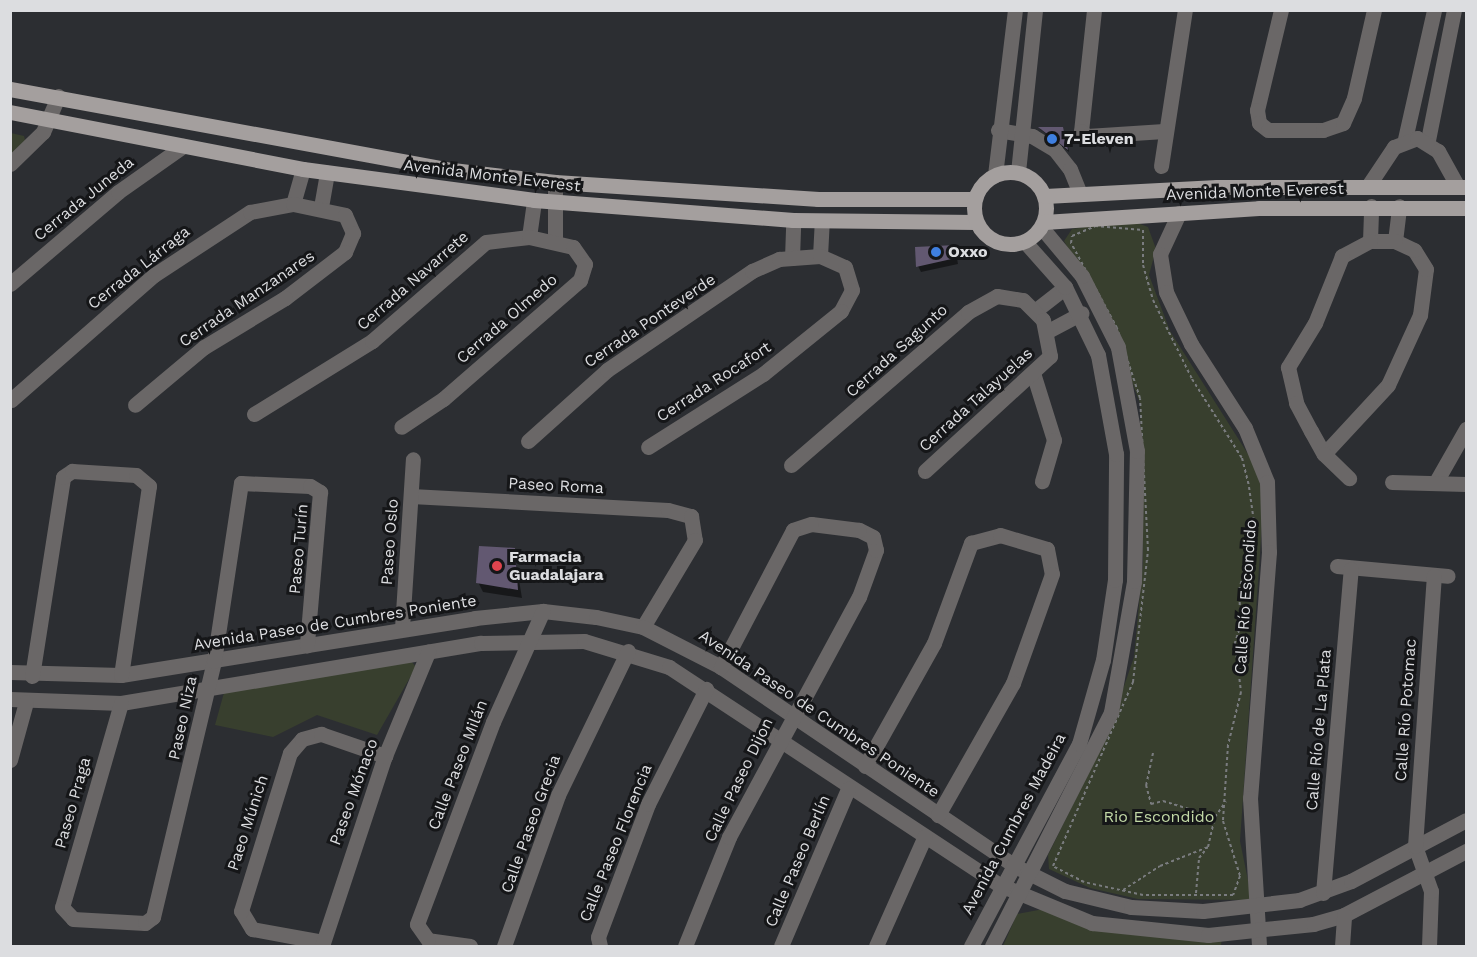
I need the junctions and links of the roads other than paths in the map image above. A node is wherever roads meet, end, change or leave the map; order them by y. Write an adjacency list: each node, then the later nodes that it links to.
1 (1015, 10): 13 (street)
2 (1035, 10): 15 (street)
3 (1094, 10): 14 (street)
4 (1185, 10): 14 (street)
5 (1281, 10): 6 (street)
6 (1374, 10)
7 (1434, 10): 16 (street)
8 (1454, 10): 17 (street)
9 (10, 89): 10 (main road, Avenida Monte Everest)
10 (58, 96): 12 (street); 22 (main road, Avenida Monte Everest)
11 (10, 112): 12 (main road, Avenida Monte Everest)
12 (52, 118): 18 (main road, Avenida Monte Everest); 19 (street)
13 (998, 130): 15 (street); 25 (street)
14 (1164, 131): 20 (street)
15 (1020, 133): 23 (street); 32 (street)
16 (1404, 139): 17 (street); 27 (street)
17 (1428, 140): 29 (street)
18 (183, 146): 21 (main road, Avenida Monte Everest); 52 (street, Cerrada Juneda)
19 (10, 164)
20 (1161, 166)
21 (303, 169): 24 (main road, Avenida Monte Everest); 37 (street)
22 (444, 169): 26 (main road, Avenida Monte Everest); 30 (main road)
23 (1018, 172): 25 (main road); 33 (main road)
24 (327, 173): 30 (main road, Avenida Monte Everest); 37 (street)
25 (995, 175): 34 (main road)
26 (555, 182): 31 (main road, Avenida Monte Everest); 36 (street)
27 (1368, 186): 28 (main road, Avenida Monte Everest); 32 (main road, Avenida Monte Everest)
28 (1401, 187): 29 (main road, Avenida Monte Everest); 39 (main road)
29 (1462, 187)
30 (439, 188): 35 (main road, Avenida Monte Everest)
31 (699, 192): 34 (main road, Avenida Monte Everest); 42 (main road)
32 (1080, 194): 33 (main road, Avenida Monte Everest)
33 (1045, 196): 46 (main road)
34 (975, 199): 45 (main road)
35 (534, 200): 36 (main road, Avenida Monte Everest); 47 (street)
36 (555, 202): 42 (main road, Avenida Monte Everest); 47 (street)
37 (307, 206): 57 (street, Cerrada Lárraga); 58 (street, Cerrada Manzanares)
38 (1371, 206): 39 (main road, Avenida Monte Everest); 41 (main road, Avenida Monte Everest); 48 (street)
39 (1399, 206): 40 (main road, Avenida Monte Everest); 49 (street)
40 (1467, 208)
41 (1179, 213): 46 (main road, Avenida Monte Everest); 114 (street, Calle Río Escondido)
42 (697, 214): 43 (main road, Avenida Monte Everest)
43 (793, 220): 44 (main road, Avenida Monte Everest); 51 (street)
44 (822, 222): 45 (main road, Avenida Monte Everest); 51 (street)
45 (976, 222): 50 (main road)
46 (1043, 225): 50 (main road); 76 (street, Avenida Cumbres Madeira)
47 (542, 239): 59 (street, Cerrada Navarrete); 60 (street, Cerrada Olmedo)
48 (1371, 241): 49 (street); 64 (street)
49 (1395, 241): 64 (street)
50 (1025, 242): 53 (street, Avenida Cumbres Madeira)
51 (806, 257): 62 (street, Cerrada Ponteverde); 63 (street, Cerrada Rocafort)
52 (10, 284)
53 (1065, 287): 54 (street, Avenida Cumbres Madeira); 55 (street)
54 (1082, 314): 55 (street); 75 (street, Avenida Cumbres Madeira)
55 (1042, 321): 56 (street, Cerrada Talayuelas); 66 (street, Cerrada Sagunto)
56 (1034, 376): 67 (street, Cerrada Talayuelas); 70 (street)
57 (11, 400)
58 (135, 405)
59 (254, 414)
60 (401, 427)
61 (1467, 429): 69 (street)
62 (528, 441)
63 (648, 447)
64 (1324, 454): 68 (street)
65 (413, 459): 74 (street, Paseo Oslo)
66 (791, 465)
67 (925, 471)
68 (1349, 478)
69 (1437, 480): 71 (street); 72 (street)
70 (1042, 481)
71 (1392, 482)
72 (1467, 484)
73 (320, 492): 84 (street, Paseo Turín); 87 (street, Paseo Niza)
74 (411, 496): 81 (street, Paseo Roma); 82 (street, Paseo Oslo)
75 (1116, 496): 76 (street); 78 (street, Avenida Cumbres Madeira)
76 (1136, 496): 79 (street, Avenida Cumbres Madeira)
77 (1344, 568): 106 (street, Calle Río Potomac); 113 (street, Calle Río de La Plata)
78 (1115, 580): 79 (street); 108 (street, Avenida Cumbres Madeira)
79 (1134, 581): 109 (street, Avenida Cumbres Madeira)
80 (543, 611): 81 (street, Avenida Paseo de Cumbres Poniente); 82 (street, Avenida Paseo de Cumbres Poniente); 83 (street, Calle Paseo Milán)
81 (643, 627): 88 (street, Avenida Paseo de Cumbres Poniente)
82 (402, 628): 84 (street, Avenida Paseo de Cumbres Poniente)
83 (531, 638): 85 (street); 86 (street); 119 (street, Calle Paseo Milán)
84 (308, 645): 87 (street, Avenida Paseo de Cumbres Poniente)
85 (628, 651): 92 (street); 120 (street, Calle Paseo Grecia)
86 (428, 652): 93 (street); 99 (street, Paseo Mónaco)
87 (214, 661): 90 (street, Avenida Paseo de Cumbres Poniente); 93 (street, Paseo Niza)
88 (721, 667): 97 (street, Avenida Paseo de Cumbres Poniente); 97 (street, Calle Paseo Dijon)
89 (10, 672): 91 (street, Avenida Paseo de Cumbres Poniente)
90 (121, 675): 91 (street, Avenida Paseo de Cumbres Poniente); 91 (street)
91 (32, 676)
92 (706, 689): 98 (street); 121 (street, Calle Paseo Florencia)
93 (207, 690): 96 (street); 115 (street, Paseo Niza)
94 (10, 699): 95 (street)
95 (26, 702): 96 (street); 100 (street)
96 (121, 703): 115 (street, Paseo Praga)
97 (791, 716): 98 (street, Calle Paseo Dijon); 101 (street, Avenida Paseo de Cumbres Poniente)
98 (779, 741): 102 (street); 122 (street, Calle Paseo Dijon)
99 (385, 756): 118 (street, Paseo Mónaco); 118 (street, Paeo Múnich)
100 (10, 760)
101 (865, 766): 103 (street, Avenida Paseo de Cumbres Poniente); 103 (street)
102 (848, 789): 105 (street); 123 (street, Calle Paseo Berlín)
103 (938, 815): 108 (street, Avenida Paseo de Cumbres Poniente)
104 (1467, 820): 106 (street, Avenida Paseo de Cumbres Poniente)
105 (924, 836): 111 (street); 124 (street)
106 (1415, 846): 110 (street); 113 (street, Avenida Paseo de Cumbres Poniente)
107 (1467, 851): 110 (street)
108 (1013, 865): 109 (street, Avenida Paseo de Cumbres Poniente); 111 (street, Avenida Cumbres Madeira)
109 (1029, 872): 112 (street, Avenida Cumbres Madeira); 114 (street, Avenida Paseo de Cumbres Poniente)
110 (1424, 872): 116 (street); 128 (street)
111 (1000, 885): 112 (street); 125 (street, Avenida Cumbres Madeira)
112 (1015, 893): 117 (street); 126 (street, Avenida Cumbres Madeira)
113 (1323, 893): 114 (street, Avenida Paseo de Cumbres Poniente)
114 (1257, 908): 117 (street, Calle Río Escondido)
115 (63, 913)
116 (1344, 915): 117 (street); 127 (street)
117 (1259, 940)
118 (322, 944)
119 (470, 946)
120 (504, 946)
121 (600, 946)
122 (685, 946)
123 (781, 946)
124 (876, 946)
125 (970, 946)
126 (992, 946)
127 (1342, 946)
128 (1429, 946)

